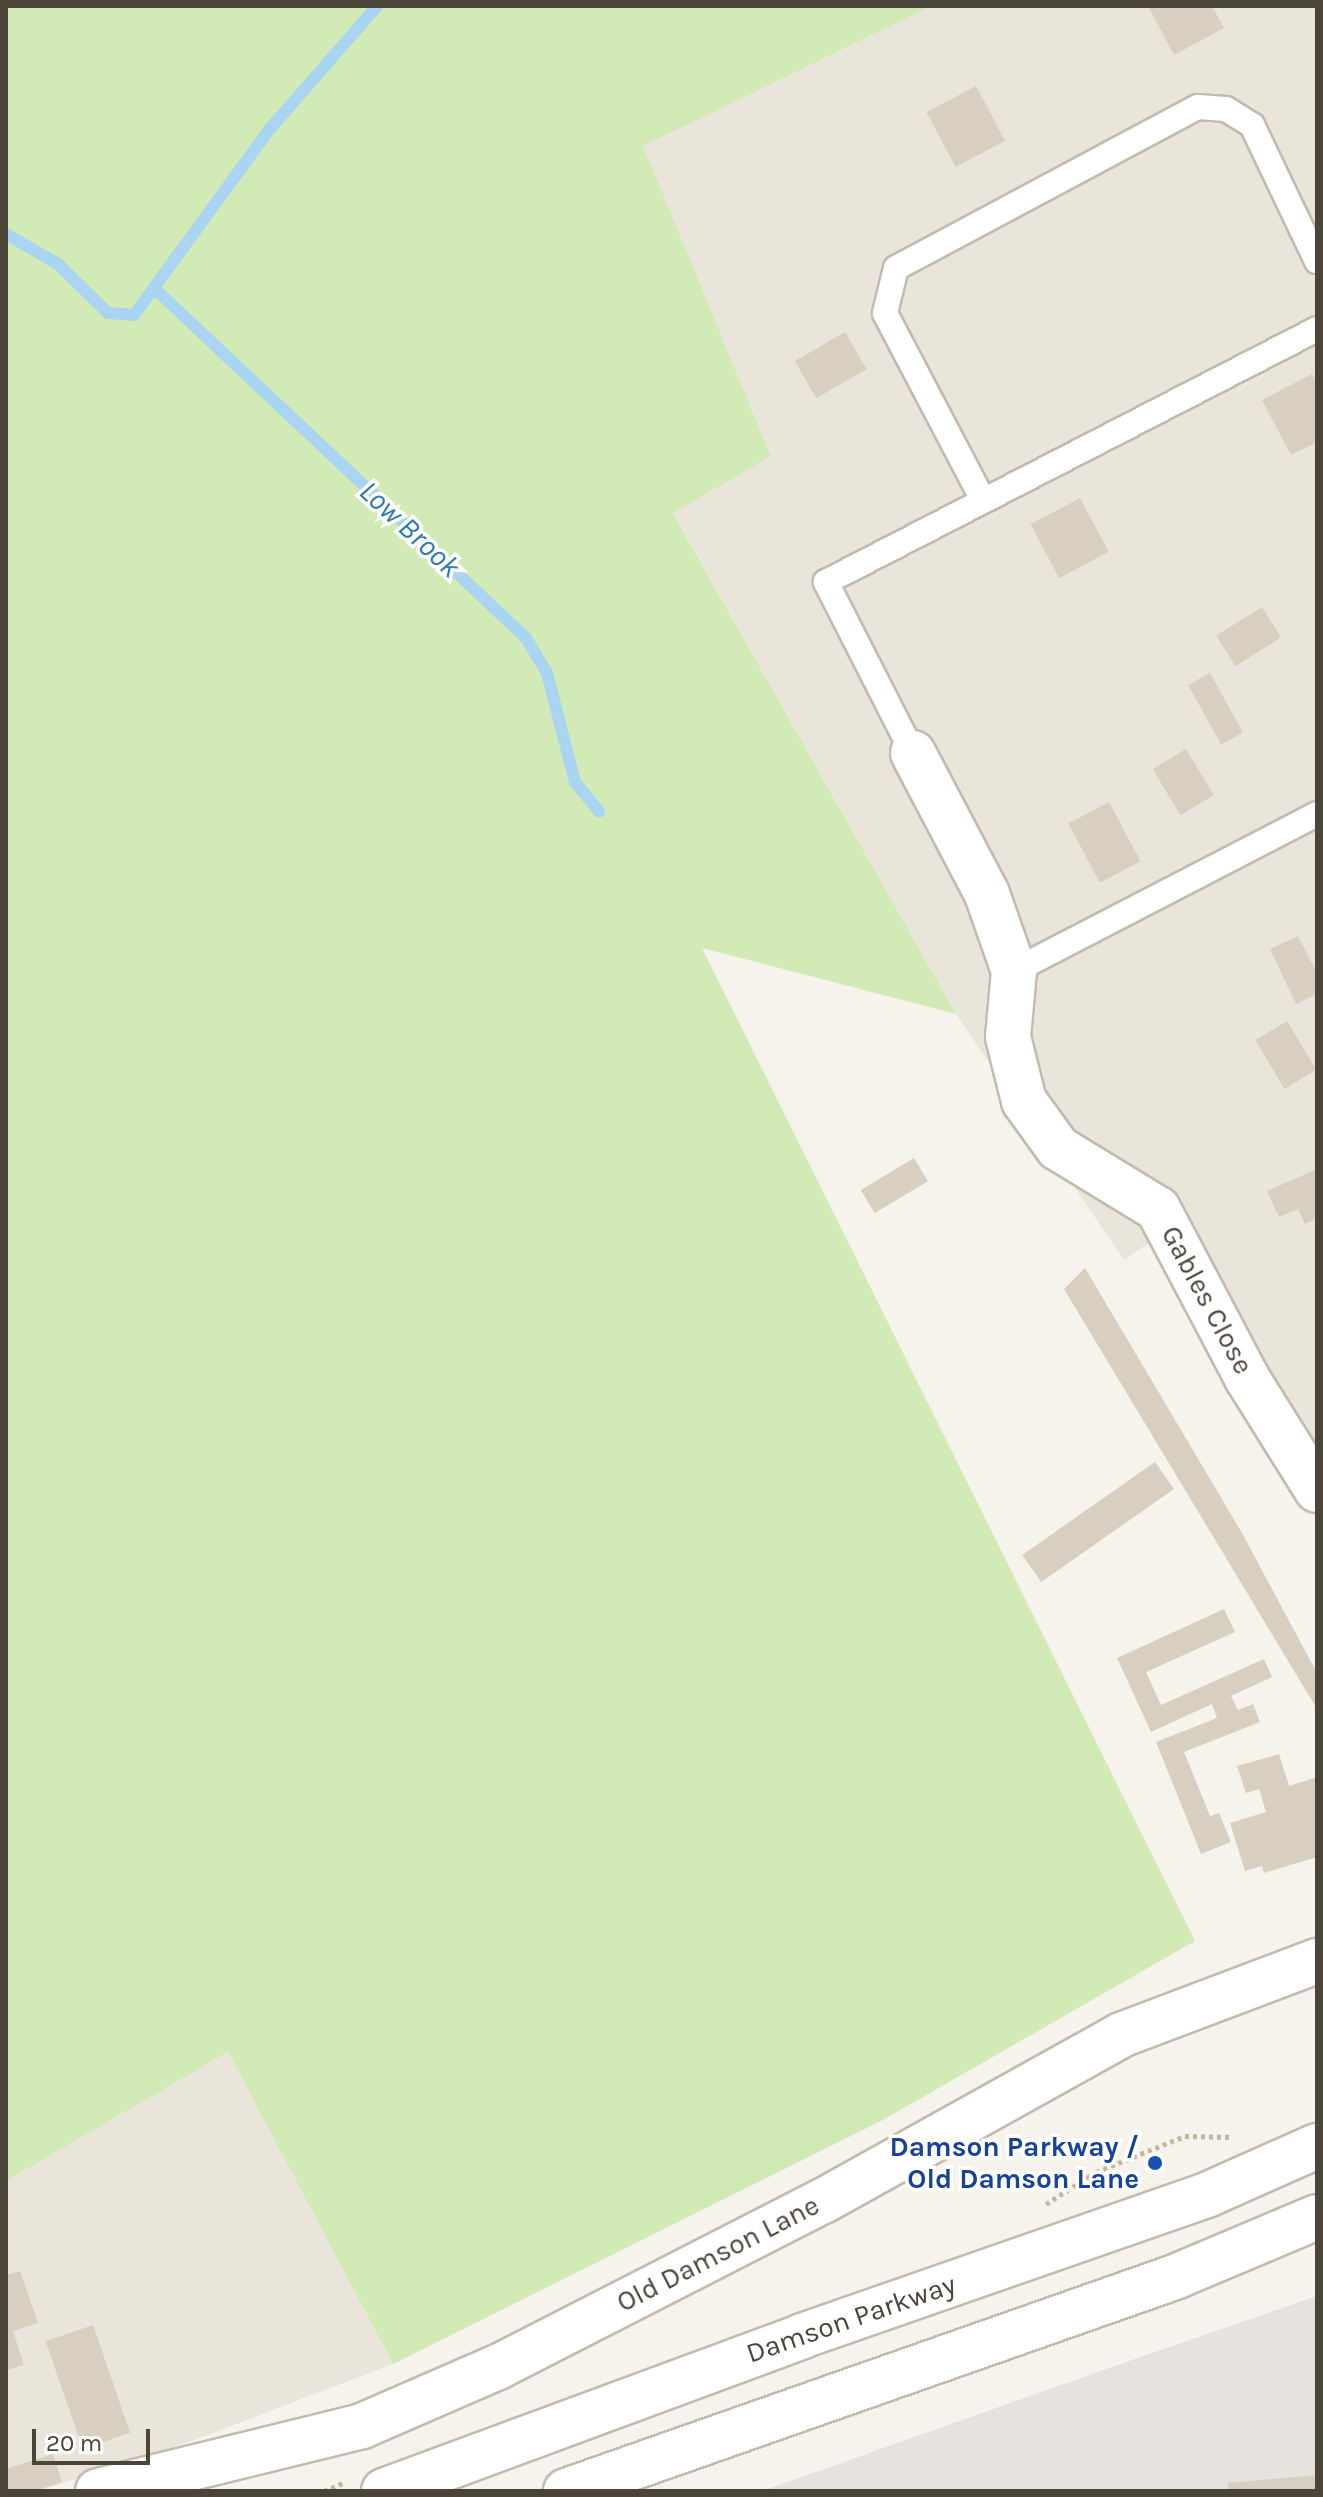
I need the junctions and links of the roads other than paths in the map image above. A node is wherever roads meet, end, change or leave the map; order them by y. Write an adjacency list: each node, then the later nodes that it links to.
1 (1317, 261): 3 (lane)
2 (1317, 329): 3 (lane)
3 (983, 500): 4 (lane)
4 (913, 753): 6 (street, Gables Close)
5 (1317, 814): 6 (lane)
6 (1014, 971): 7 (street, Gables Close)
7 (1317, 1490)
8 (1317, 1961): 11 (street, Old Damson Lane)
9 (1317, 2146): 12 (street, Damson Parkway)
10 (1317, 2217): 13 (street)
11 (98, 2491)
12 (384, 2491)
13 (566, 2491)

